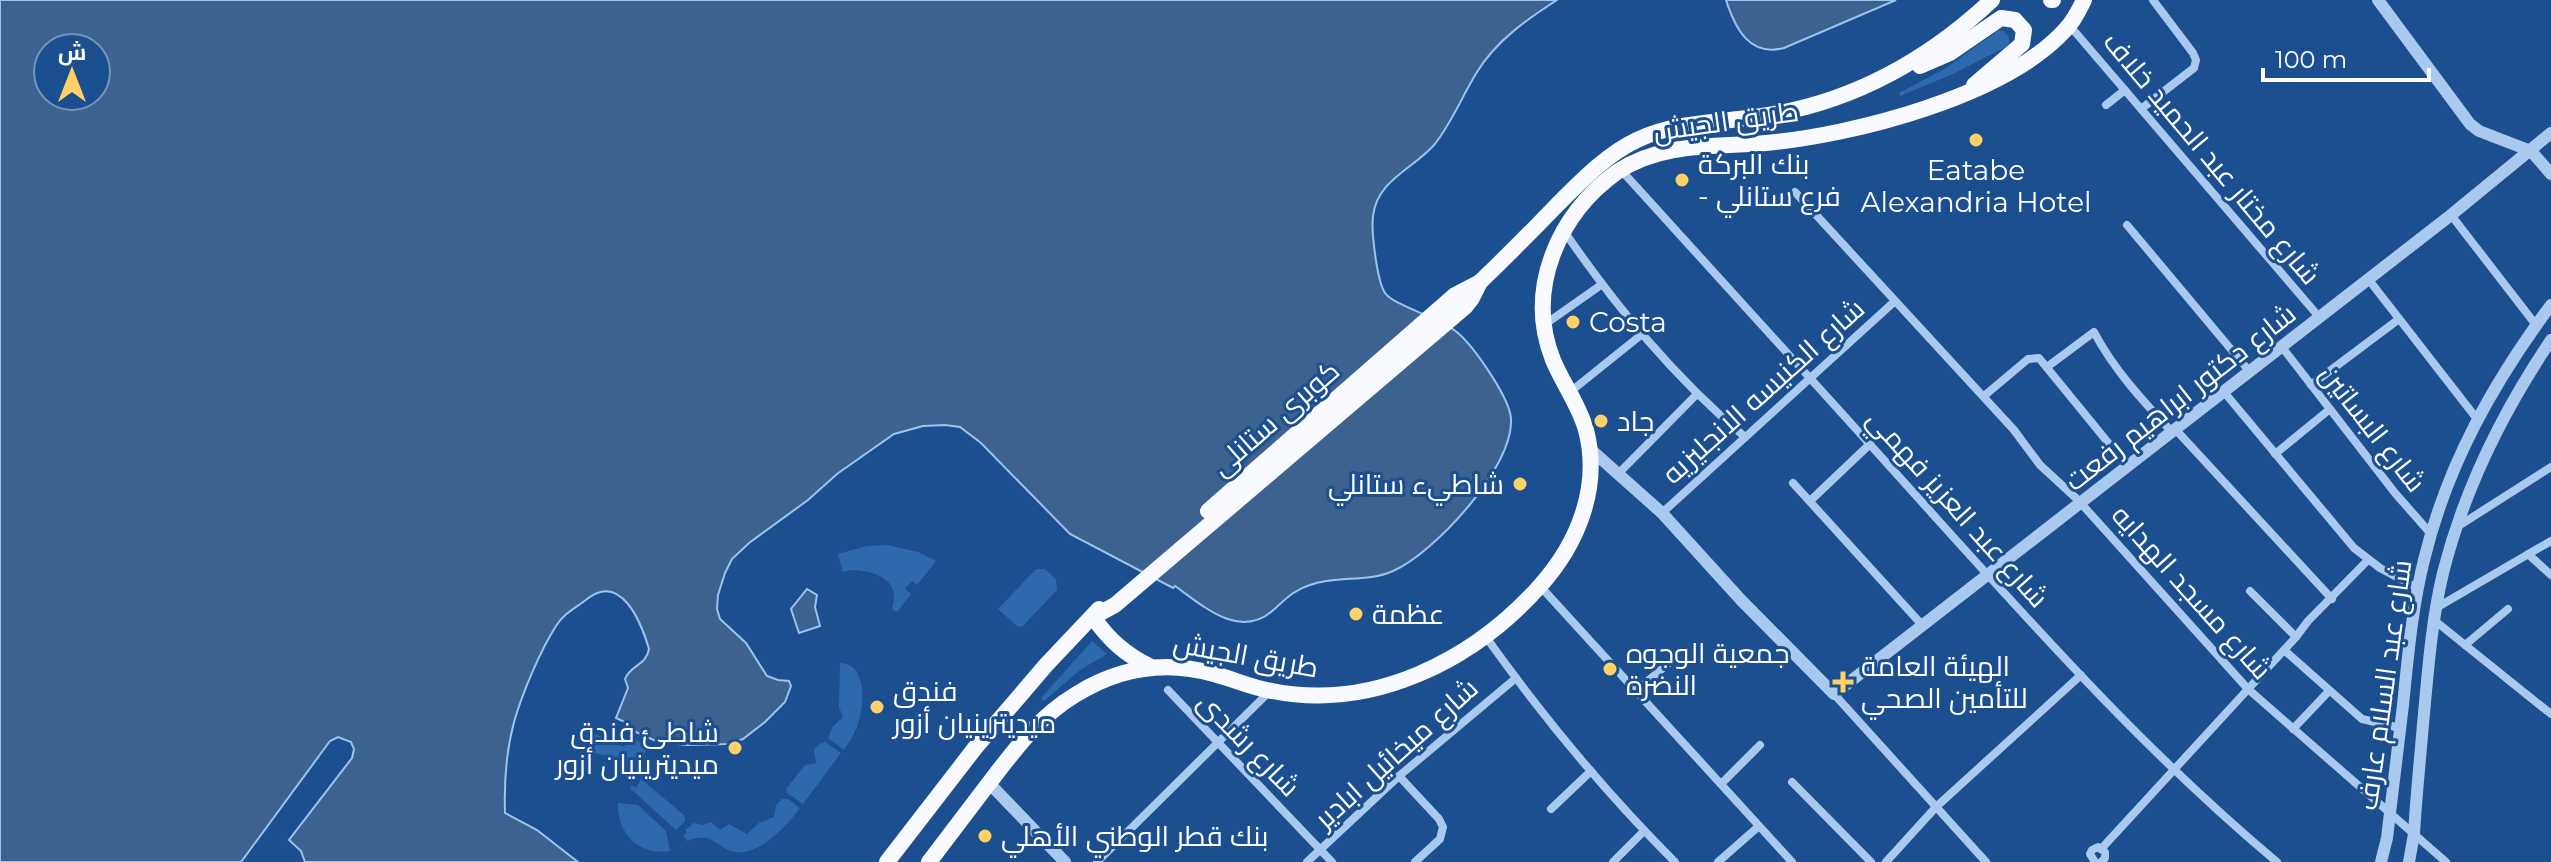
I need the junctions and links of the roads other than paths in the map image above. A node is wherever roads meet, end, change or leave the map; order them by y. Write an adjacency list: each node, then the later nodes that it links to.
1 (1992, 0): 6 (highway, طريق الجيش)
2 (2084, 0): 5 (highway, طريق الجيش)
3 (2153, 0): 10 (street)
4 (2378, 0): 12 (street)
5 (2070, 26): 7 (street, شارع مختار عبد الحميد خلاف); 8 (highway, طريق الجيش)
6 (1889, 75): 8 (highway); 20 (highway, طريق الجيش)
7 (2125, 90): 9 (street); 10 (street, شارع مختار عبد الحميد خلاف)
8 (1968, 92): 13 (highway, طريق الجيش)
9 (2106, 105)
10 (2141, 109): 24 (street, شارع مختار عبد الحميد خلاف)
11 (2551, 133): 12 (street, شارع دكتور ابراهيم رفعت)
12 (2531, 151): 14 (street); 16 (street, شارع دكتور ابراهيم رفعت)
13 (1621, 170): 18 (highway, طريق الجيش); 33 (street, شارع عبد العزيز فهمي)
14 (2551, 174)
15 (1795, 192): 22 (street, شارع مسجد الهدايه)
16 (2451, 215): 19 (street, شارع دكتور ابراهيم رفعت); 27 (street)
17 (2127, 225): 32 (street)
18 (1563, 230): 21 (street); 26 (highway, طريق الجيش)
19 (2369, 280): 24 (street, شارع دكتور ابراهيم رفعت); 25 (street)
20 (1481, 281): 66 (highway, كوبرى ستانلى)
21 (1601, 285): 26 (street); 28 (street)
22 (1895, 301): 33 (street, شارع الكنيسه الانجليزيه); 38 (street, شارع مسجد الهدايه)
23 (2551, 305): 27 (street, شارع عبد السلام عارف)
24 (2320, 318): 29 (street, شارع دكتور ابراهيم رفعت)
25 (2399, 319): 34 (street); 40 (street)
26 (1544, 325): 36 (highway, طريق الجيش)
27 (2536, 325): 40 (street, شارع عبد السلام عارف)
28 (1641, 335): 36 (street); 37 (street)
29 (2282, 347): 32 (street, شارع دكتور ابراهيم رفعت); 34 (street, شارع البساتين)
30 (2549, 348): 53 (street, شارع عبد السلام عارف)
31 (2047, 367): 38 (street); 41 (street); 46 (street)
32 (2250, 372): 35 (street, شارع دكتور ابراهيم رفعت)
33 (1809, 379): 42 (street, شارع الكنيسه الانجليزيه); 43 (street, شارع عبد العزيز فهمي)
34 (2311, 385): 39 (street, شارع البساتين)
35 (2224, 392): 41 (street, شارع دكتور ابراهيم رفعت); 45 (street)
36 (1569, 393): 44 (highway, طريق الجيش)
37 (1697, 394): 42 (street); 48 (street)
38 (1984, 396): 51 (street, شارع مسجد الهدايه)
39 (2330, 409): 45 (street); 54 (street, شارع البساتين)
40 (2477, 419): 54 (street, شارع عبد السلام عارف)
41 (2174, 431): 46 (street, شارع دكتور ابراهيم رفعت); 63 (street)
42 (1745, 437): 52 (street, شارع الكنيسه الانجليزيه)
43 (1870, 444): 50 (street); 59 (street, شارع عبد العزيز فهمي)
44 (1589, 448): 48 (street); 60 (highway, طريق الجيش)
45 (2275, 454): 57 (street)
46 (2128, 467): 51 (street, شارع دكتور ابراهيم رفعت)
47 (2551, 467): 53 (street)
48 (1619, 473): 52 (street)
49 (1793, 483): 50 (street)
50 (1810, 501): 67 (street)
51 (2081, 504): 59 (street, شارع دكتور ابراهيم رفعت); 76 (street, شارع مسجد الهدايه)
52 (1662, 513): 81 (street)
53 (2457, 527): 65 (street, شارع عبد السلام عارف)
54 (2431, 534): 61 (street, شارع عبد السلام عارف)
55 (2551, 541): 56 (street)
56 (2528, 554): 58 (street); 65 (street)
57 (2368, 560): 61 (street); 63 (street)
58 (2551, 575)
59 (1988, 576): 67 (street, شارع دكتور ابراهيم رفعت); 74 (street, شارع عبد العزيز فهمي)
60 (1540, 586): 68 (highway, طريق الجيش); 79 (street)
61 (2417, 588): 83 (street, شارع عبد السلام عارف)
62 (2250, 591): 69 (street)
63 (2332, 599): 69 (street)
64 (2508, 609): 70 (street)
65 (2435, 614): 70 (street); 98 (street, شارع عبد السلام عارف)
66 (1093, 617): 73 (highway); 102 (highway)
67 (1923, 626): 81 (street, شارع دكتور ابراهيم رفعت)
68 (1486, 637): 75 (street); 78 (highway, طريق الجيش)
69 (2296, 637): 71 (street)
70 (2465, 645): 82 (street)
71 (2284, 650): 76 (street); 80 (street)
72 (1676, 657): 79 (street)
73 (1151, 667): 78 (highway, طريق الجيش); 91 (highway, طريق الجيش)
74 (2081, 675): 88 (street, شارع عبد العزيز فهمي); 93 (street)
75 (1516, 678): 87 (street); 89 (street, شارع ميخائيل ابادير)
76 (2248, 689): 84 (street, شارع مسجد الهدايه); 88 (street)
77 (1168, 690): 85 (street, شارع رشدى)
78 (1269, 691): 85 (street)
79 (1636, 691): 92 (street)
80 (2329, 691): 83 (street); 84 (street)
81 (1834, 694): 93 (street)
82 (2551, 714)
83 (2400, 728): 95 (street, شارع عبد السلام عارف)
84 (2293, 729): 95 (street, شارع مسجد الهدايه)
85 (1219, 743): 100 (street, شارع رشدى); 105 (street)
86 (1760, 745): 92 (street)
87 (1591, 771): 94 (street); 97 (street)
88 (2173, 771): 99 (street); 116 (street, شارع عبد العزيز فهمي)
89 (1399, 776): 100 (street, شارع ميخائيل ابادير); 108 (street)
90 (1792, 782): 113 (street)
91 (989, 783): 103 (highway, طريق الجيش); 104 (street)
92 (1721, 784): 96 (street)
93 (1936, 807): 114 (street); 115 (street)
94 (1551, 809)
95 (2390, 814): 98 (street, شارع مسجد الهدايه); 117 (street, شارع عبد السلام عارف)
96 (1759, 826): 111 (street); 112 (street)
97 (1644, 831): 109 (street); 110 (street)
98 (2414, 834): 118 (street, شارع عبد السلام عارف); 119 (street, شارع مسجد الهدايه)
99 (2102, 848): 101 (street); 101 (street)
100 (1320, 850): 106 (street, شارع ميخائيل ابادير); 107 (street, شارع رشدى)
101 (2097, 861)
102 (887, 862)
103 (929, 862)
104 (1065, 862)
105 (1097, 862)
106 (1307, 862)
107 (1332, 862)
108 (1415, 862)
109 (1613, 862)
110 (1675, 862)
111 (1718, 862)
112 (1792, 862)
113 (1871, 862)
114 (1886, 862)
115 (1986, 862)
116 (2277, 862)
117 (2381, 862)
118 (2409, 862)
119 (2446, 862)

